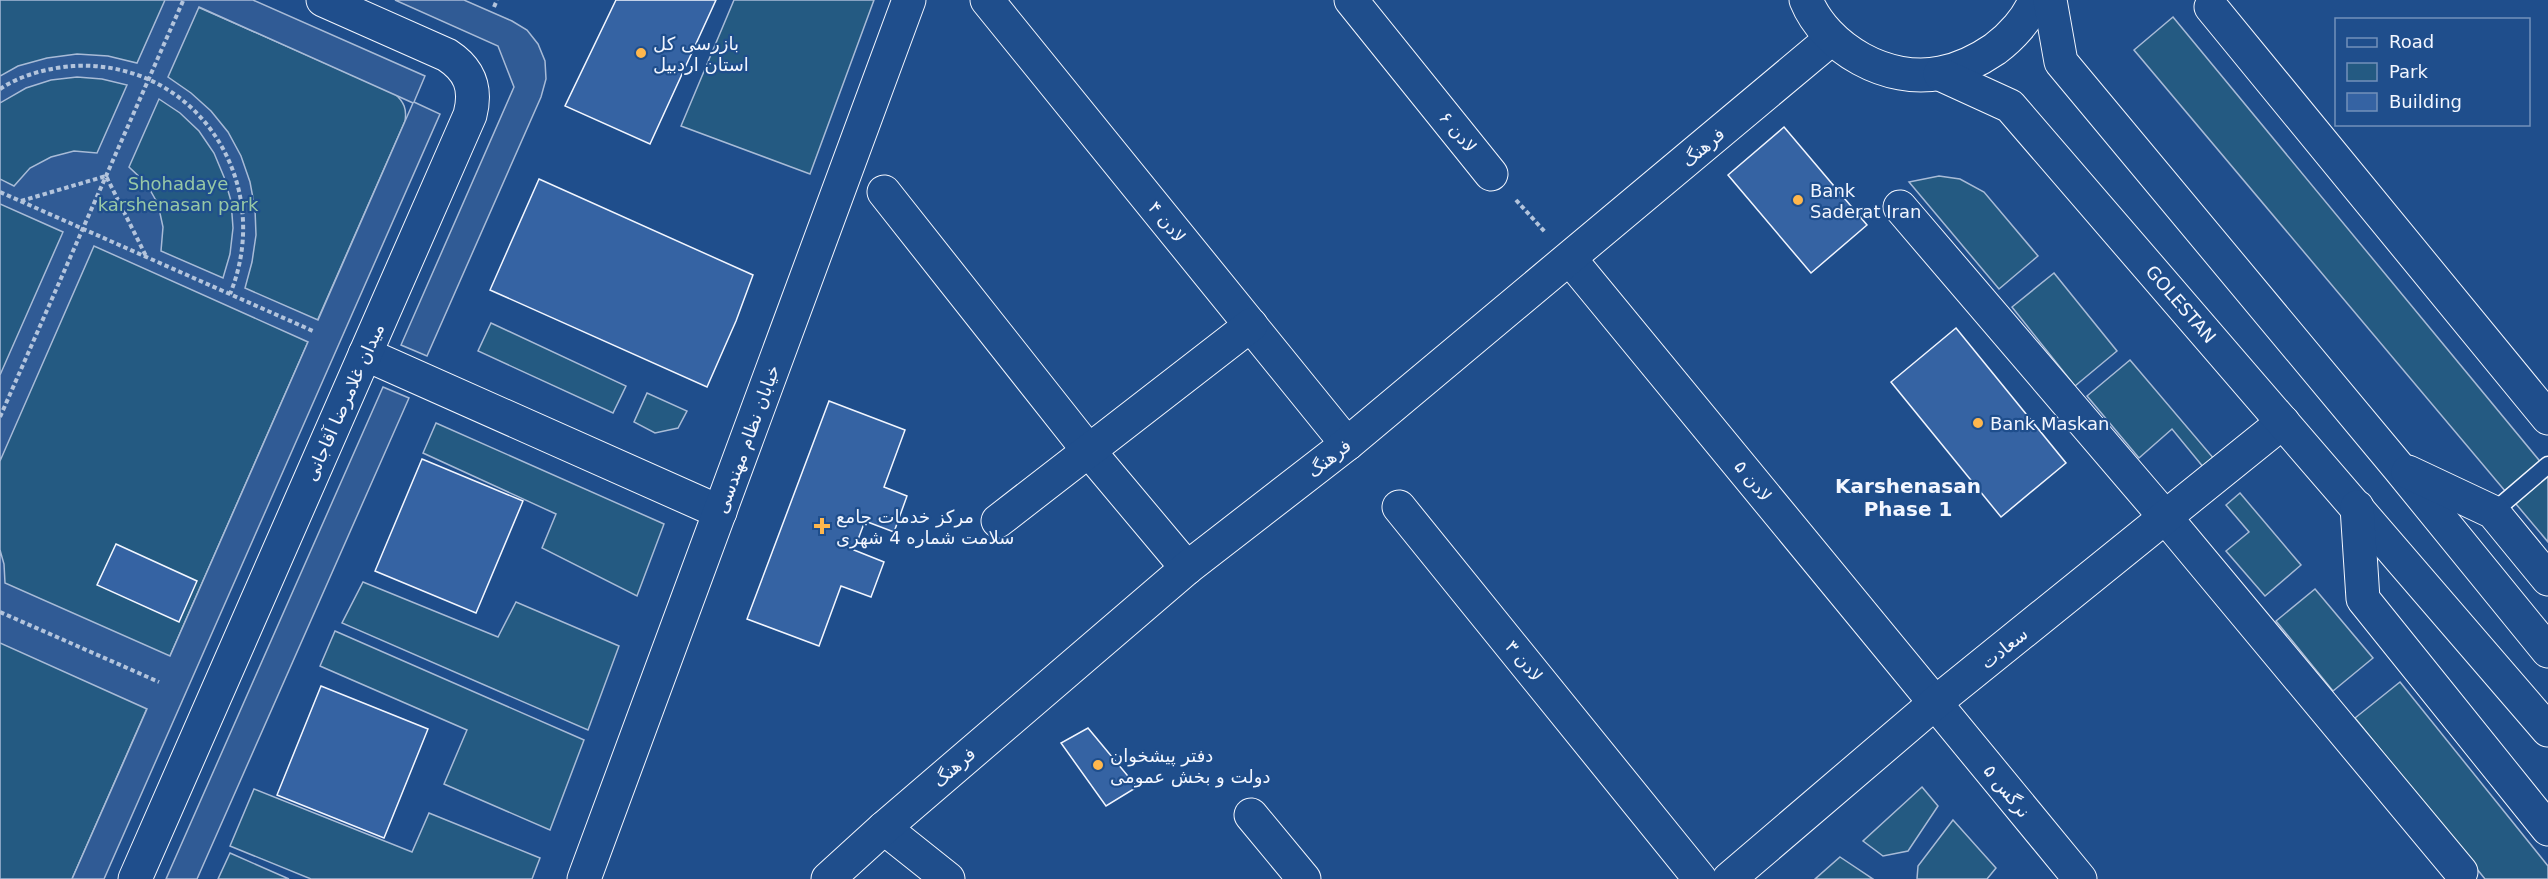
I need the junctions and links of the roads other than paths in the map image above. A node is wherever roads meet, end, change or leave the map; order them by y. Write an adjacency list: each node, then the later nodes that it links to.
1 (323, 0): 16 (street, میدان غلامرضا آقاجانی)
2 (909, 0): 25 (street, خیابان نظام مهندسی)
3 (987, 0): 15 (street, لادن ۴)
4 (1351, 0): 11 (street, لادن ۶)
5 (1806, 0): 9 (street)
6 (2035, 0): 10 (street)
7 (2050, 0): 22 (street)
8 (2211, 7): 17 (street)
9 (1831, 39): 10 (street); 14 (street, فرهنگ)
10 (1940, 74): 18 (street, GOLESTAN)
11 (1491, 174)
12 (884, 192): 20 (street)
13 (1900, 207): 27 (street)
14 (1570, 259): 19 (street, فرهنگ); 32 (street, لادن ۵)
15 (1251, 325): 19 (street, لادن ۴); 20 (street)
16 (365, 354): 25 (street); 38 (street, میدان غلامرضا آقاجانی)
17 (2548, 418)
18 (2283, 422): 24 (street, GOLESTAN); 27 (street, سعادت)
19 (1347, 444): 29 (street, فرهنگ)
20 (1088, 450): 28 (street); 29 (street)
21 (2548, 465): 26 (lane)
22 (2399, 468): 26 (street); 31 (street)
23 (1399, 507): 43 (street, لادن ۳)
24 (2357, 507): 33 (street, GOLESTAN); 36 (street)
25 (720, 512): 39 (street, خیابان نظام مهندسی)
26 (2493, 512): 30 (street)
27 (2166, 519): 32 (street, سعادت); 37 (street)
28 (998, 521)
29 (1187, 568): 35 (street, فرهنگ)
30 (2548, 579)
31 (2548, 651)
32 (1935, 703): 44 (street, سعادت); 45 (street, نرگس ۵)
33 (2548, 730)
34 (1251, 815): 42 (street)
35 (884, 828): 40 (street, فرهنگ); 41 (street)
36 (2548, 829)
37 (2461, 872)
38 (135, 879)
39 (584, 879)
40 (828, 879)
41 (948, 879)
42 (1304, 879)
43 (1700, 879)
44 (1729, 879)
45 (2080, 879)

